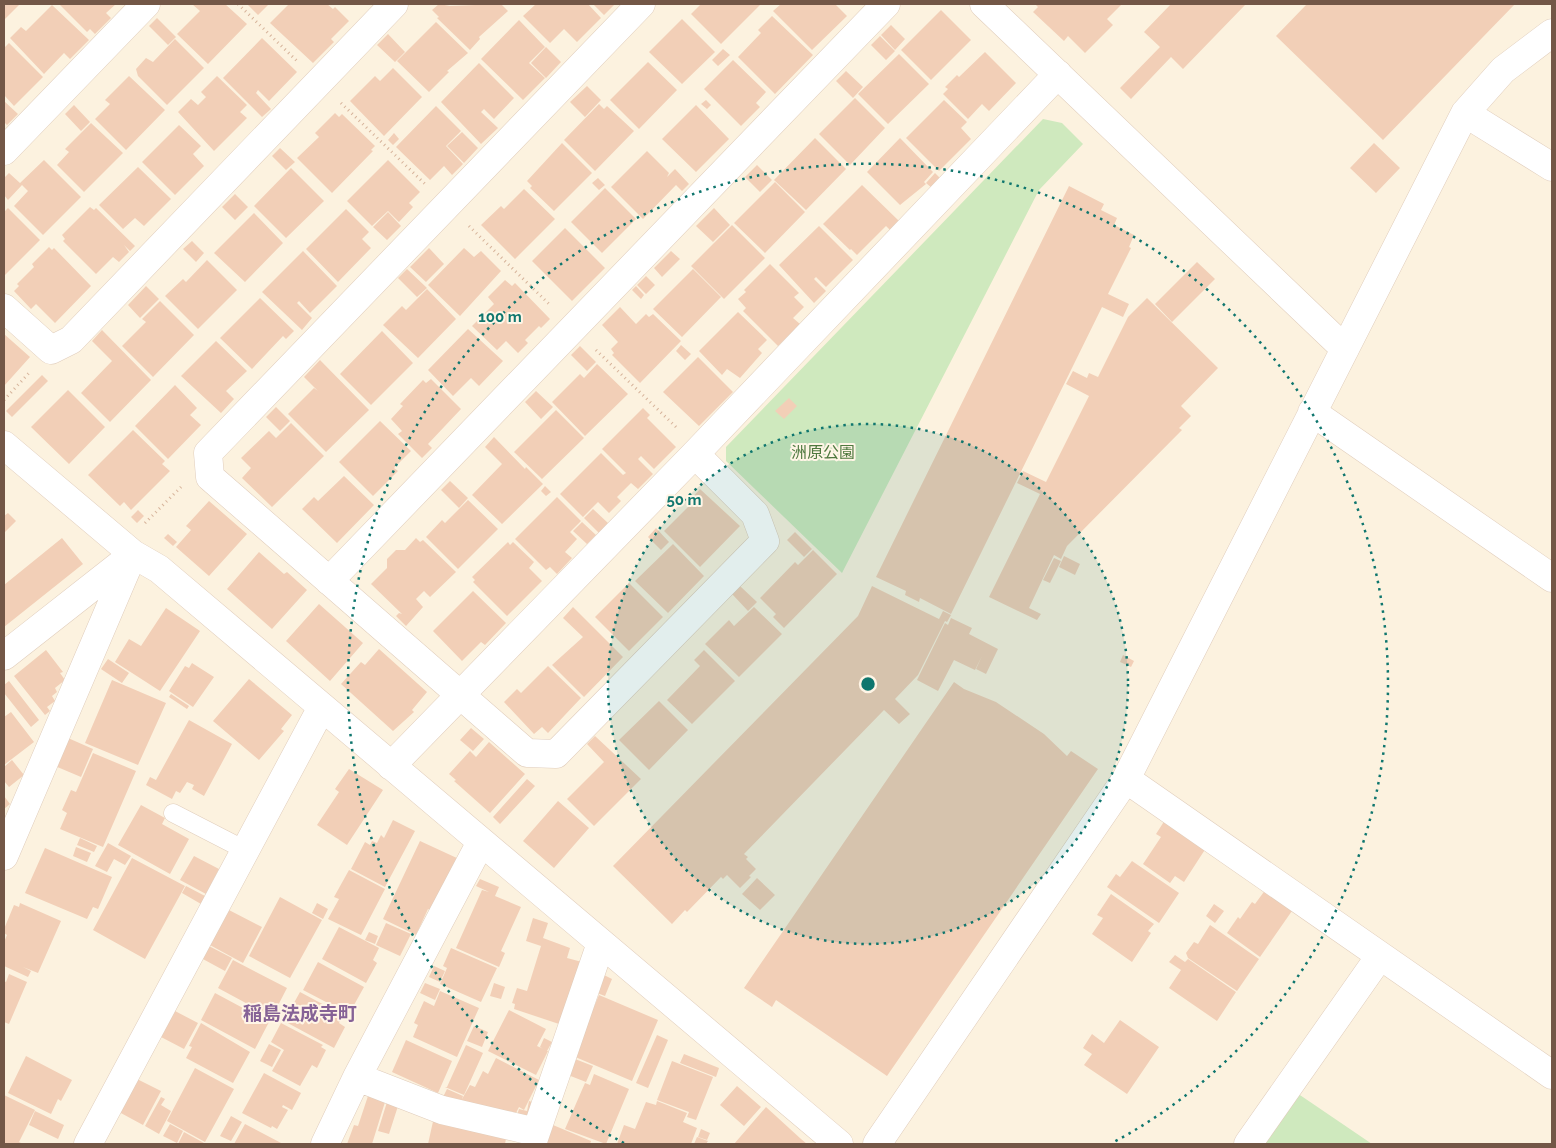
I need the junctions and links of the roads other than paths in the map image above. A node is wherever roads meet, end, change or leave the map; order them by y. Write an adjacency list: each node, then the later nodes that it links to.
1 (146, 4): 9 (street)
2 (394, 4): 11 (street)
3 (641, 4): 18 (street)
4 (886, 4): 18 (street)
5 (984, 4): 7 (street)
6 (1552, 33): 8 (street)
7 (1058, 74): 12 (street); 15 (street)
8 (1465, 113): 10 (street); 12 (street)
9 (4, 151)
10 (1552, 167)
11 (4, 308)
12 (1345, 349): 13 (street)
13 (1312, 412): 17 (street); 23 (street)
14 (4, 445): 16 (street)
15 (695, 454): 20 (street); 20 (street)
16 (133, 554): 19 (street); 21 (street); 27 (street)
17 (1552, 578)
18 (329, 581): 20 (street)
19 (4, 656)
20 (460, 696): 22 (street)
21 (322, 707): 22 (street); 26 (street)
22 (391, 766): 25 (street)
23 (1126, 779): 29 (street); 36 (street)
24 (173, 813): 26 (lane)
25 (481, 842): 28 (street); 31 (street)
26 (246, 850): 33 (street)
27 (4, 856)
28 (601, 943): 32 (street); 35 (street)
29 (1380, 956): 30 (street); 37 (street)
30 (1552, 1075)
31 (357, 1077): 32 (street); 34 (street)
32 (534, 1138)
33 (88, 1144)
34 (325, 1144)
35 (838, 1144)
36 (877, 1144)
37 (1248, 1144)

